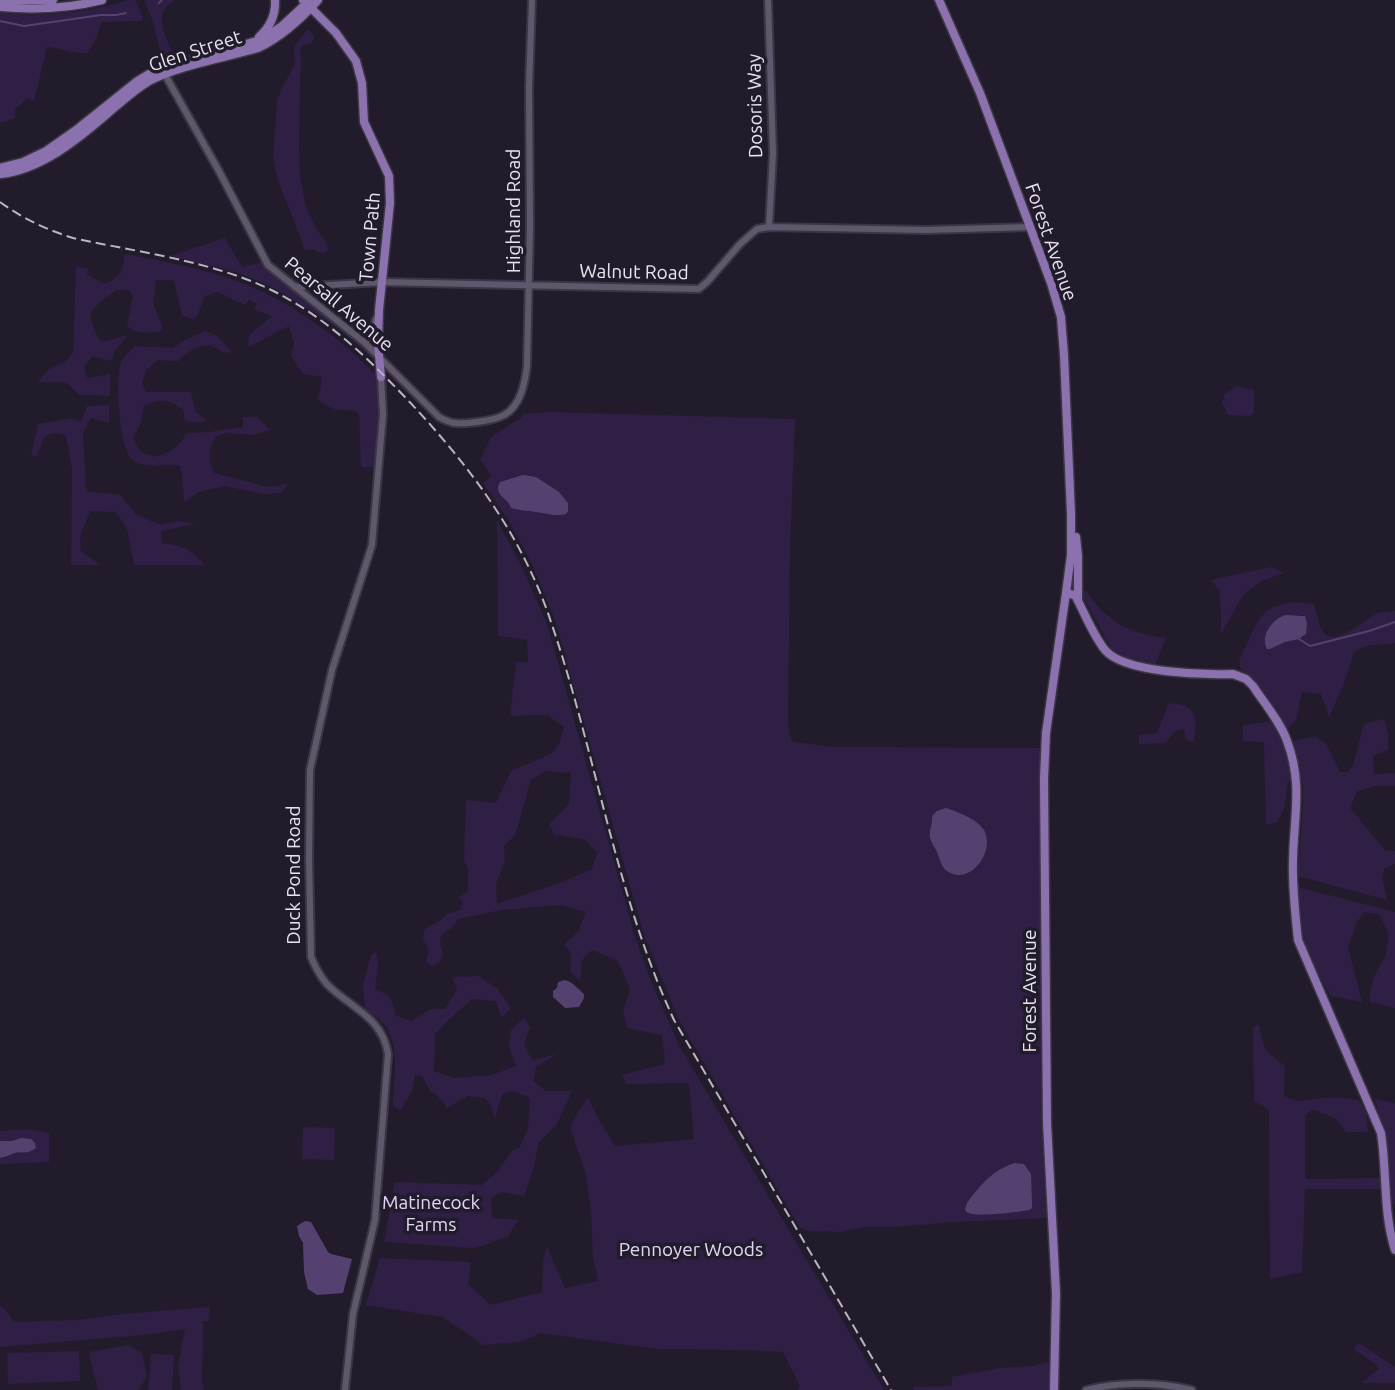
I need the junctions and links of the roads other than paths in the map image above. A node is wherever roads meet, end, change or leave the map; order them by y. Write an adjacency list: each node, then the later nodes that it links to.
1 (0, 0): 2 (main road)
2 (53, 0)
3 (102, 0): 10 (main road)
4 (275, 0): 11 (main road)
5 (318, 0): 9 (main road, Glen Street)
6 (532, 0): 22 (street, Highland Road)
7 (768, 0): 17 (street, Dosoris Way)
8 (939, 0): 19 (main road, Forest Avenue)
9 (308, 3): 12 (main road, Glen Street); 21 (main road, Town Path)
10 (0, 7)
11 (270, 24): 12 (main road); 13 (main road)
12 (270, 38): 13 (main road, Glen Street); 14 (main road, Glen Street)
13 (255, 43): 14 (main road, Glen Street)
14 (234, 52): 15 (main road, Glen Street)
15 (163, 72): 16 (main road, Glen Street); 23 (street, Pearsall Avenue)
16 (4, 171)
17 (770, 211): 18 (street, Dosoris Way); 20 (street)
18 (769, 227): 19 (street); 20 (street)
19 (1030, 227): 30 (main road, Forest Avenue)
20 (757, 229): 22 (street, Walnut Road)
21 (382, 282): 22 (street, Walnut Road); 23 (street, Walnut Road); 24 (main road, Town Path)
22 (529, 286): 29 (street, Highland Road)
23 (295, 287): 25 (street, Pearsall Avenue)
24 (379, 310): 25 (street); 26 (main road, Town Path)
25 (365, 343): 26 (street, Pearsall Avenue)
26 (379, 357): 27 (street, Pearsall Avenue); 28 (main road, Town Path)
27 (395, 373): 28 (street); 29 (street, Pearsall Avenue)
28 (381, 375): 34 (street, Duck Pond Road)
29 (505, 415)
30 (1071, 514): 31 (main road, Forest Avenue); 32 (main road)
31 (1066, 593): 32 (main road); 35 (main road, Forest Avenue)
32 (1078, 601): 33 (main road)
33 (1395, 1250)
34 (345, 1390)
35 (1054, 1390)
36 (1086, 1390): 37 (street)
37 (1192, 1390)

